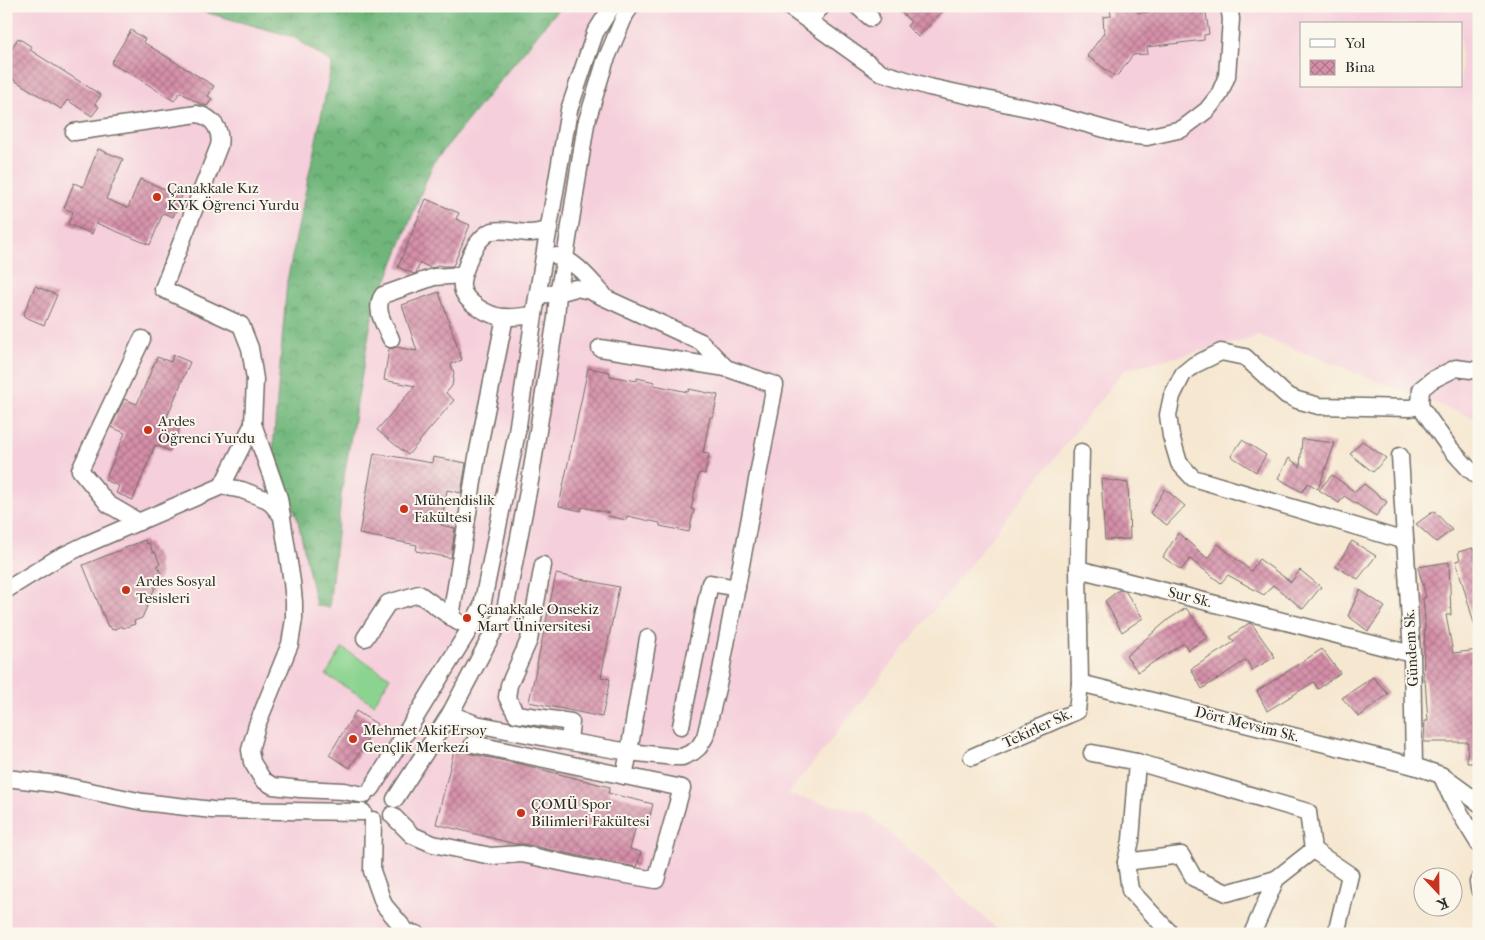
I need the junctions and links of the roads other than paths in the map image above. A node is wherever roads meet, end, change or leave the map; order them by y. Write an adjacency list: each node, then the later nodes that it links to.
1 (612, 6): 11 (street)
2 (631, 6): 13 (street)
3 (788, 6): 7 (street)
4 (796, 6): 8 (street)
5 (858, 6): 9 (street)
6 (1223, 6): 8 (street)
7 (1229, 6)
8 (817, 12)
9 (871, 18)
10 (74, 132): 26 (street)
11 (549, 230): 12 (street); 14 (street)
12 (546, 252): 13 (street); 16 (street)
13 (565, 258): 15 (street); 17 (street)
14 (463, 275): 19 (street); 21 (street)
15 (558, 293): 16 (street); 17 (street); 46 (street)
16 (538, 295): 18 (street)
17 (605, 297): 23 (street)
18 (534, 316): 19 (street); 41 (street)
19 (504, 317): 40 (street)
20 (142, 339): 31 (street)
21 (391, 339)
22 (600, 348): 23 (street)
23 (726, 368): 38 (street)
24 (1479, 371): 25 (street)
25 (1420, 406): 29 (street); 35 (street)
26 (253, 424): 30 (street); 32 (street)
27 (1081, 452): 37 (street)
28 (1400, 456): 35 (street, Gündem Sk.)
29 (1479, 477)
30 (222, 486): 32 (street); 33 (street)
31 (108, 504): 33 (street); 34 (street)
32 (282, 516): 58 (street)
33 (139, 522): 34 (street)
34 (109, 535): 39 (street)
35 (1404, 542): 44 (street, Gündem Sk.)
36 (543, 565): 48 (street)
37 (1078, 569): 44 (street, Sur Sk.); 45 (street)
38 (737, 588): 47 (street); 50 (street)
39 (6, 590)
40 (451, 617): 41 (street); 42 (street)
41 (469, 630): 58 (street)
42 (365, 638)
43 (648, 638): 50 (street)
44 (1412, 654): 54 (street, Gündem Sk.)
45 (1080, 683): 52 (street, Tekirler Sk.); 54 (street, Dört Mevsim Sk.)
46 (450, 714): 48 (street); 60 (street)
47 (680, 726)
48 (569, 742): 50 (street)
49 (473, 744): 56 (street)
50 (629, 752): 56 (street)
51 (1092, 753): 53 (street)
52 (972, 757)
53 (1137, 762): 63 (street); 64 (street)
54 (1414, 766): 55 (street)
55 (1441, 775): 59 (street); 62 (street)
56 (624, 776): 60 (street)
57 (6, 778): 61 (street)
58 (368, 791): 60 (street); 61 (street)
59 (1479, 803)
60 (394, 807): 61 (street)
61 (368, 816): 68 (street)
62 (1479, 844)
63 (1313, 850): 65 (street); 71 (street)
64 (1126, 862): 65 (street); 69 (street)
65 (1276, 879): 70 (street)
66 (1479, 880): 67 (street)
67 (1479, 889)
68 (418, 934)
69 (1171, 934)
70 (1252, 934)
71 (1336, 934)

